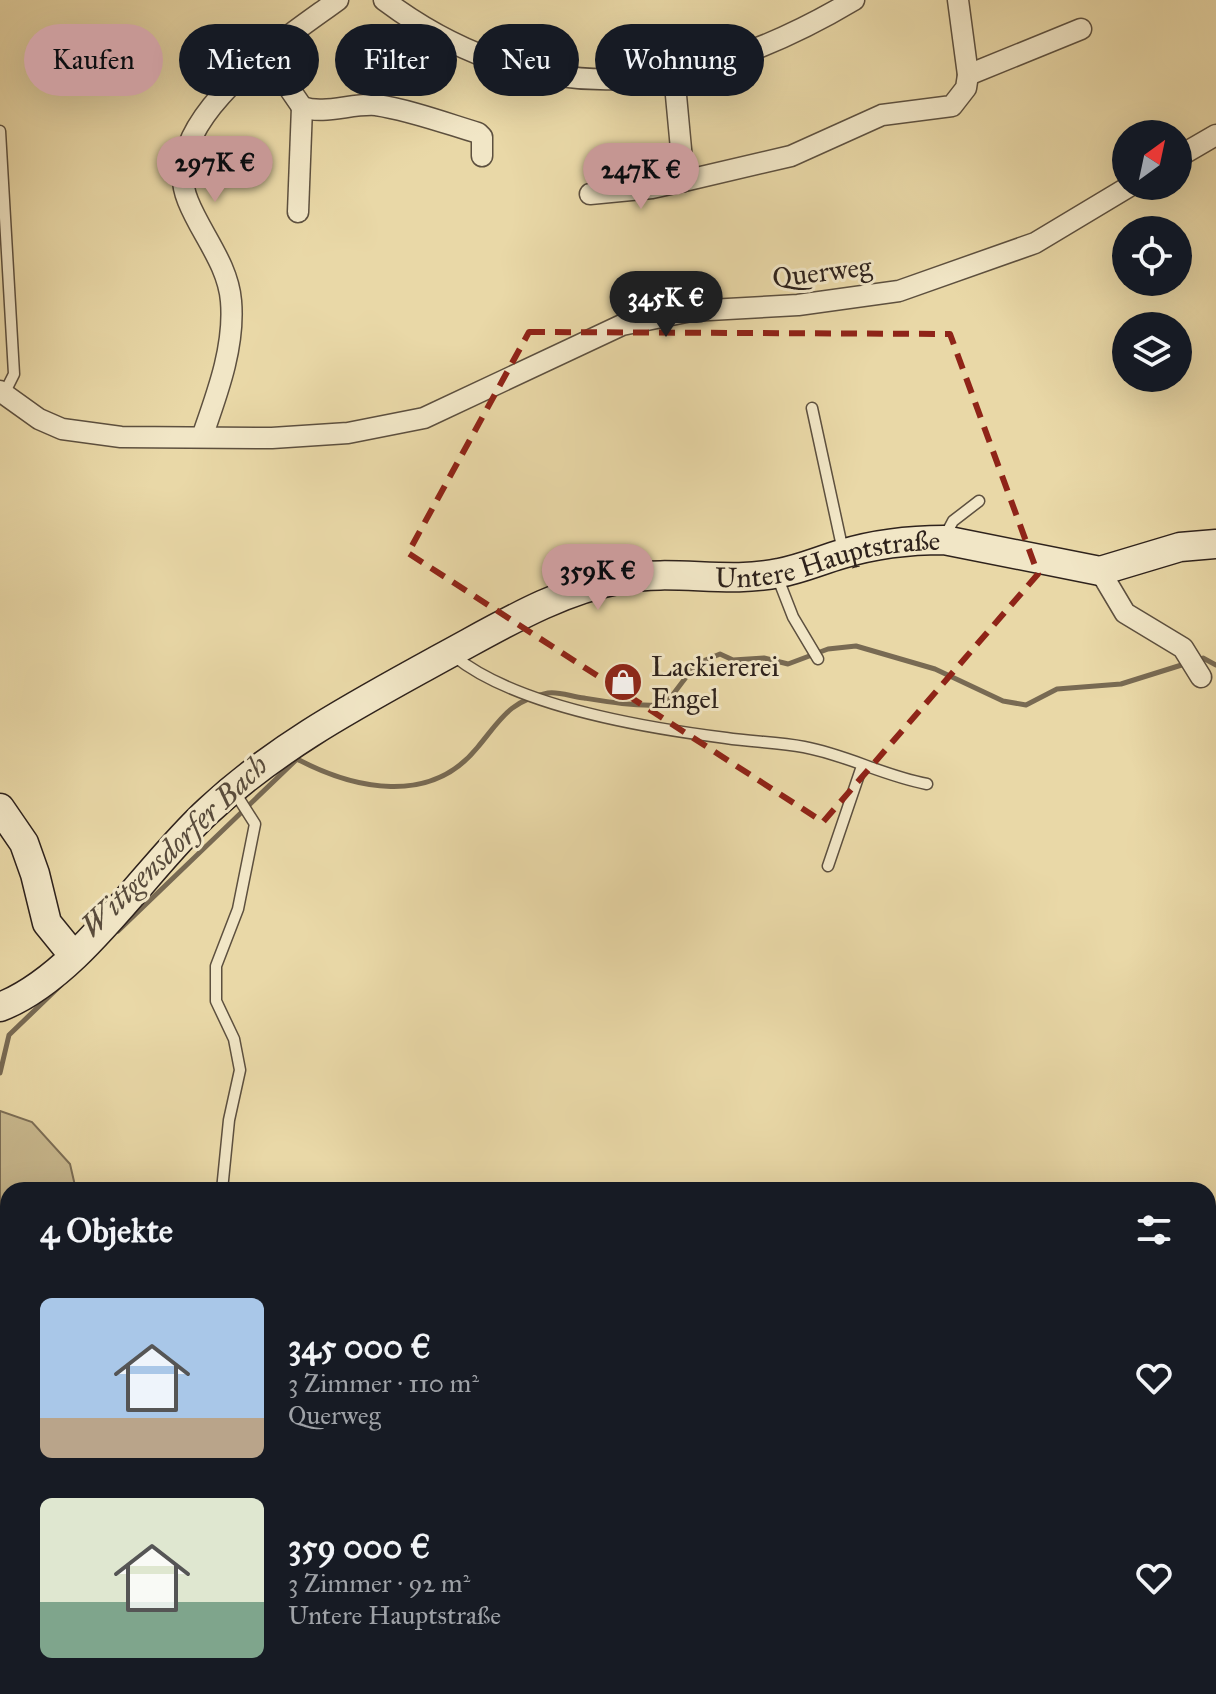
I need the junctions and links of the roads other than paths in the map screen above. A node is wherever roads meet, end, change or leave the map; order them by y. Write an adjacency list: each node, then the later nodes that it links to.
1 (338, 0): 5 (street)
2 (384, 0): 9 (street)
3 (854, 0): 7 (street)
4 (958, 0): 8 (street)
5 (308, 24)
6 (1081, 29): 8 (street)
7 (764, 44)
8 (968, 75): 18 (street)
9 (595, 77)
10 (217, 96): 24 (street)
11 (294, 96): 13 (street)
12 (676, 96): 18 (street)
13 (302, 107): 17 (street); 21 (street)
14 (0, 131): 22 (lane)
15 (1216, 135): 16 (street)
16 (1192, 149)
17 (482, 156)
18 (684, 181): 19 (street)
19 (590, 194)
20 (1112, 197): 24 (street, Querweg)
21 (298, 212)
22 (2, 393): 24 (street, Querweg)
23 (812, 408): 28 (lane)
24 (193, 439)
25 (979, 501): 26 (lane)
26 (944, 540): 28 (street, Untere Hauptstraße); 29 (street, Untere Hauptstraße)
27 (1216, 544): 29 (street, Untere Hauptstraße)
28 (844, 553): 30 (street, Untere Hauptstraße)
29 (1100, 571): 33 (street)
30 (777, 574): 31 (street, Untere Hauptstraße); 32 (lane)
31 (451, 653): 34 (lane); 36 (street, Untere Hauptstraße)
32 (818, 659)
33 (1195, 666)
34 (862, 766): 35 (lane); 38 (lane)
35 (927, 784)
36 (239, 800): 39 (street, Untere Hauptstraße); 41 (lane)
37 (0, 808): 39 (street)
38 (828, 866)
39 (73, 955): 40 (street, Untere Hauptstraße)
40 (0, 1007)
41 (223, 1182)

